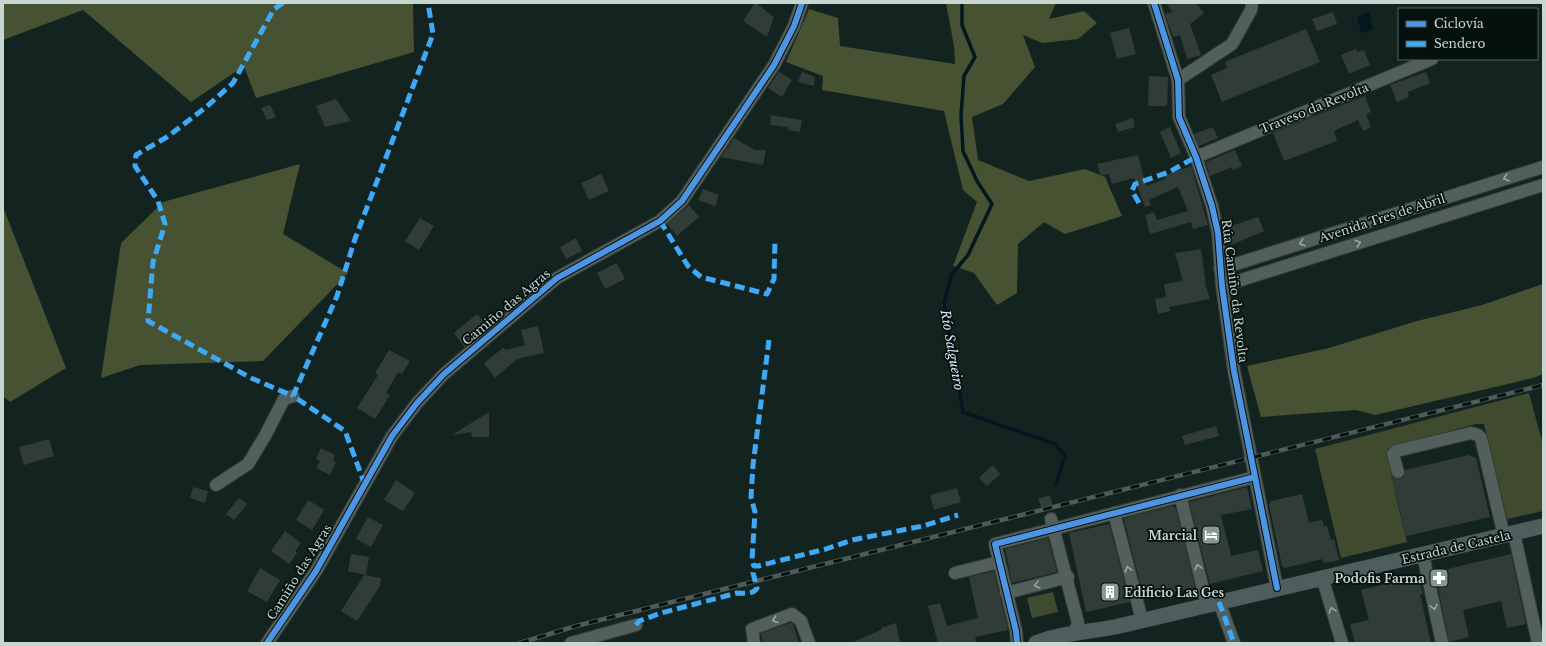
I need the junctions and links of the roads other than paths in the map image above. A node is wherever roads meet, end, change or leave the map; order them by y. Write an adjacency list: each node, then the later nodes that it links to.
1 (802, 3): 31 (street, Camiño das Agras)
2 (1154, 3): 5 (street, Rúa Camiño da Revolta)
3 (1252, 3): 5 (street)
4 (1430, 60): 6 (street, Traveso da Revolta)
5 (1178, 80): 6 (street, Rúa Camiño da Revolta)
6 (1196, 156): 9 (street, Rúa Camiño da Revolta)
7 (1543, 167): 9 (street, Avenida Tres de Abril, one-way to 9)
8 (1543, 185): 10 (street, Avenida Tres de Abril, one-way to 8)
9 (1220, 269): 10 (street, Rúa Camiño da Revolta)
10 (1222, 286): 13 (street, Rúa Camiño da Revolta)
11 (292, 396): 14 (street)
12 (1398, 472): 19 (street)
13 (1255, 477): 15 (street); 25 (street, Rúa Camiño da Revolta)
14 (216, 485)
15 (1180, 495): 16 (street); 27 (street, one-way to 15)
16 (1114, 513): 17 (street); 28 (street, one-way to 16)
17 (1056, 525): 21 (street); 24 (street); 30 (street)
18 (1543, 526): 19 (main road, Estrada de Castela)
19 (1509, 534): 20 (main road, Estrada de Castela); 40 (street)
20 (1422, 555): 23 (main road, Estrada de Castela); 39 (street, one-way to 39)
21 (999, 562): 22 (street); 26 (street)
22 (955, 573)
23 (1322, 577): 25 (main road, Estrada de Castela); 38 (street, one-way to 23)
24 (1068, 578): 26 (street, one-way to 26); 30 (street)
25 (1277, 588): 27 (main road, Estrada de Castela)
26 (1006, 593): 35 (street)
27 (1213, 603): 28 (main road, Estrada de Castela); 37 (street)
28 (1142, 620): 30 (main road, Estrada de Castela)
29 (636, 625): 32 (street)
30 (1076, 636): 36 (main road, Estrada de Castela)
31 (267, 643)
32 (571, 643)
33 (754, 643): 34 (street, one-way to 33)
34 (809, 643)
35 (1017, 643)
36 (1036, 643)
37 (1234, 643)
38 (1342, 643)
39 (1442, 643)
40 (1538, 643)

